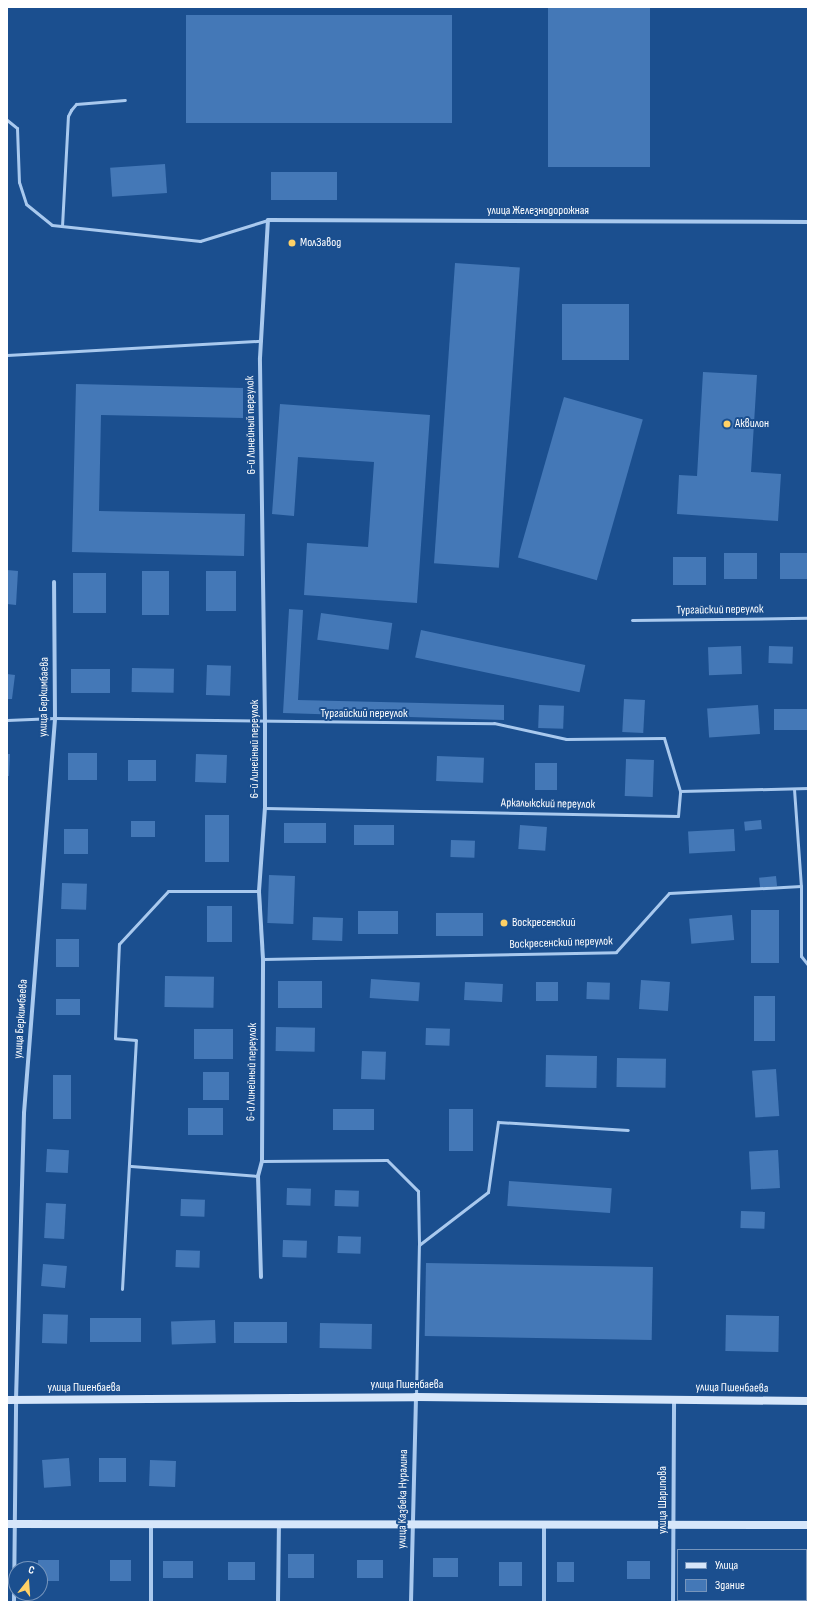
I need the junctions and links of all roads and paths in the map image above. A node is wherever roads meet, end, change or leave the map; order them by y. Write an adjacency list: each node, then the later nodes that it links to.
1 (125, 100): 5 (lane)
2 (7, 120): 5 (lane)
3 (268, 220): 4 (street, улица Железнодорожная); 5 (lane); 6 (street, 6-й Линейный переулок)
4 (808, 222)
5 (62, 226)
6 (261, 341): 7 (lane); 13 (street, 6-й Линейный переулок)
7 (7, 356)
8 (54, 582): 11 (street, улица Беркимбаева)
9 (808, 618): 10 (lane, Тургайский переулок)
10 (632, 620)
11 (55, 718): 12 (lane, Тургайский переулок); 13 (lane, Тургайский переулок); 32 (street, улица Беркимбаева)
12 (7, 720)
13 (265, 722): 16 (lane, Тургайский переулок); 17 (street, 6-й Линейный переулок)
14 (808, 788): 15 (lane)
15 (794, 789): 16 (lane); 18 (lane)
16 (680, 791): 17 (lane, Аркалыкский переулок)
17 (264, 808): 19 (street, 6-й Линейный переулок)
18 (801, 886): 20 (lane, Воскресенский переулок); 21 (lane)
19 (259, 891): 20 (street, 6-й Линейный переулок); 24 (lane)
20 (263, 959): 23 (street, 6-й Линейный переулок)
21 (808, 965)
22 (628, 1130): 26 (lane)
23 (262, 1161): 25 (street, 6-й Линейный переулок); 26 (lane)
24 (130, 1166): 25 (lane); 28 (lane)
25 (258, 1176): 27 (street, 6-й Линейный переулок)
26 (420, 1245): 29 (lane)
27 (260, 1277)
28 (122, 1290)
29 (416, 1397): 30 (street, улица Пшенбаева); 32 (street, улица Пшенбаева); 37 (street, улица Казбека Нуралина)
30 (674, 1398): 33 (street, улица Пшенбаева); 39 (street, улица Шарипова)
31 (7, 1400): 32 (street, улица Пшенбаева)
32 (16, 1400): 34 (street, улица Беркимбаева)
33 (808, 1401)
34 (10, 1524): 35 (street); 41 (street, улица Беркимбаева)
35 (151, 1524): 36 (street); 42 (street)
36 (279, 1524): 37 (street); 43 (street)
37 (412, 1524): 38 (street); 44 (street, улица Казбека Нуралина)
38 (544, 1525): 39 (street); 45 (street)
39 (673, 1525): 40 (street); 46 (street, улица Шарипова)
40 (808, 1525)
41 (14, 1602)
42 (151, 1602)
43 (278, 1602)
44 (412, 1602)
45 (544, 1602)
46 (673, 1602)

